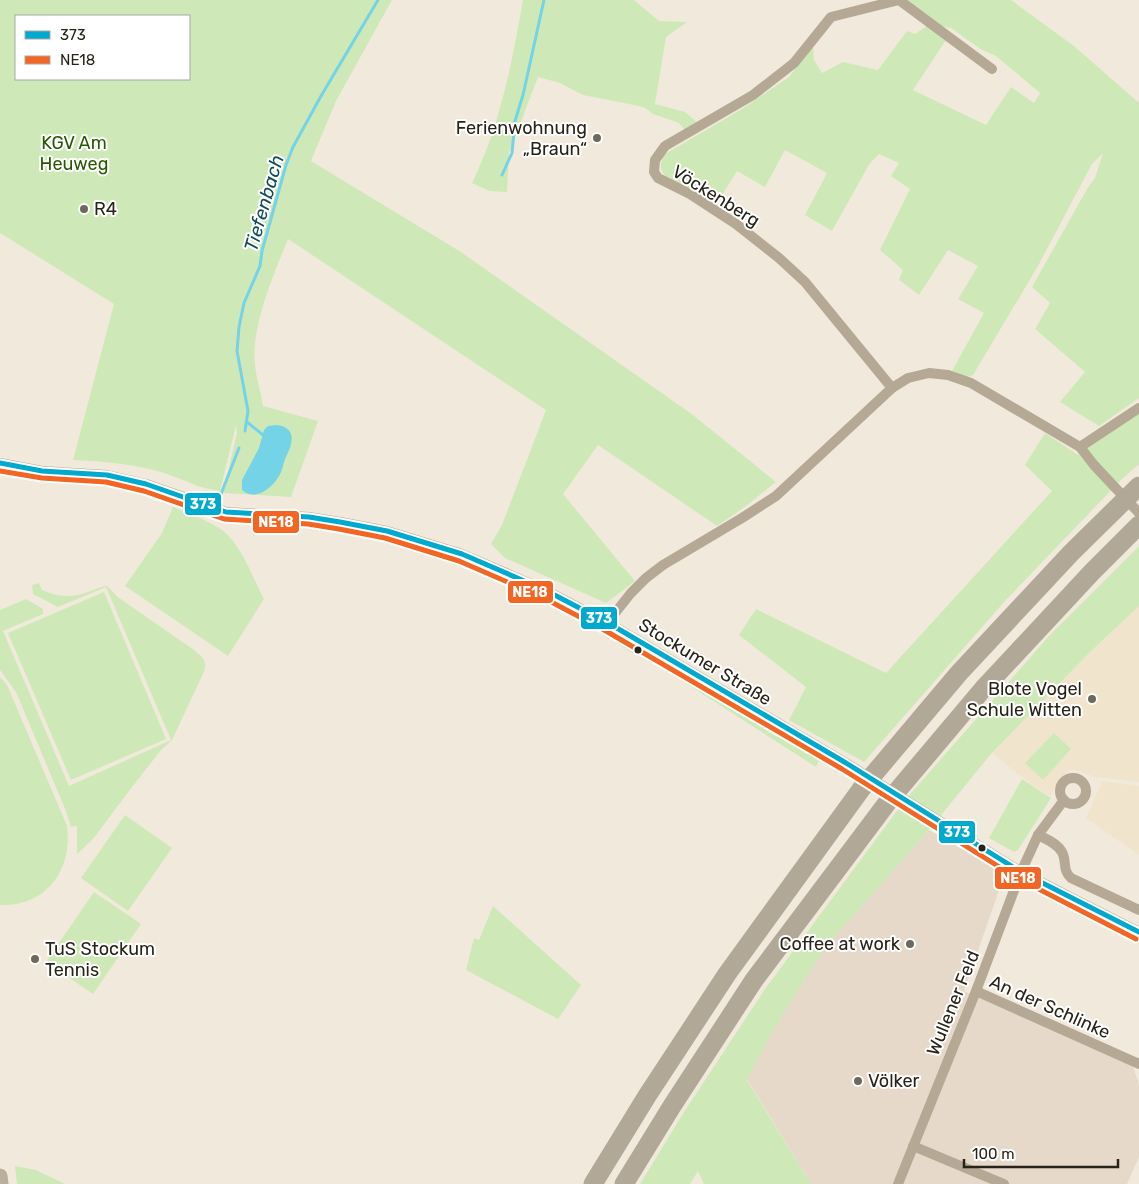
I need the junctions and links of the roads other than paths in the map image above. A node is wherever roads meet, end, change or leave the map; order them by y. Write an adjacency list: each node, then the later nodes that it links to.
1 (899, 0): 2 (street, Vöckenberg); 3 (street, Vöckenberg)
2 (992, 69)
3 (892, 388): 5 (street); 10 (street)
4 (1139, 408): 5 (street)
5 (1080, 447): 8 (street)
6 (0, 463): 10 (street, Stockumer Straße)
7 (1139, 486): 21 (highway)
8 (1139, 513)
9 (1139, 525): 22 (highway)
10 (610, 624): 13 (street, Stockumer Straße)
11 (1064, 800): 12 (street)
12 (1038, 835): 13 (street); 14 (street)
13 (1021, 872): 15 (street, Stockumer Straße); 16 (street, Wullener Feld)
14 (1139, 910)
15 (1139, 932)
16 (976, 991): 17 (street, An der Schlinke); 18 (street, Wullener Feld)
17 (1139, 1064)
18 (913, 1146): 23 (street, Wullener Feld); 24 (street)
19 (0, 1176): 20 (main road)
20 (1, 1184)
21 (593, 1184)
22 (624, 1184)
23 (898, 1184)
24 (1004, 1184)

